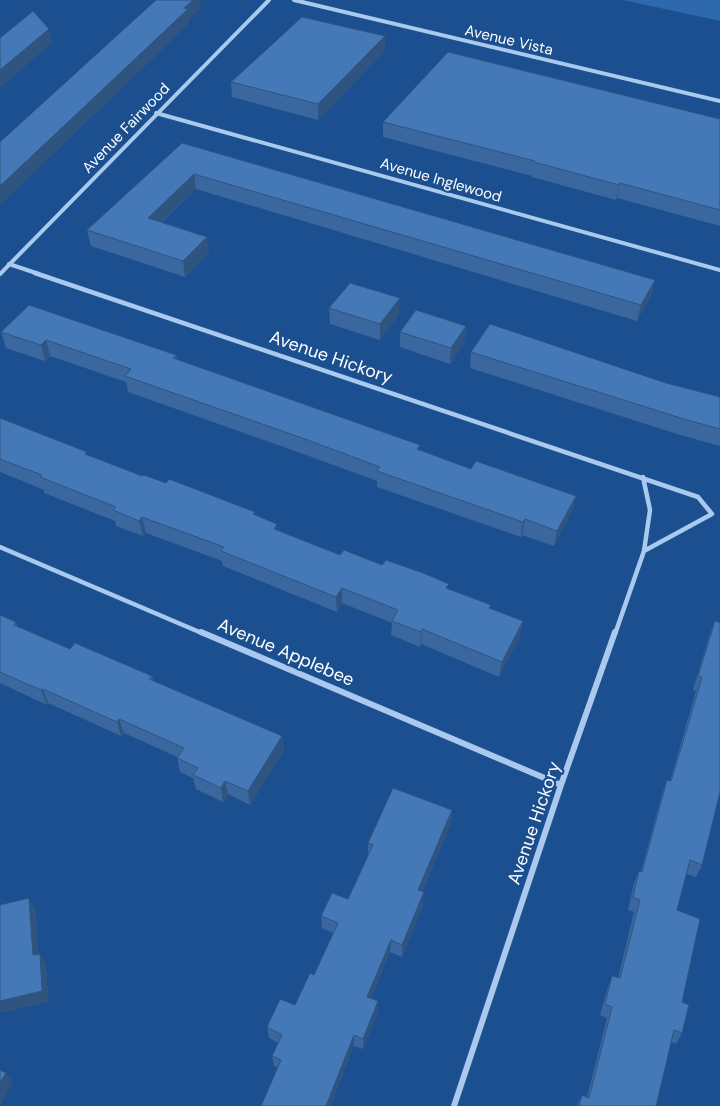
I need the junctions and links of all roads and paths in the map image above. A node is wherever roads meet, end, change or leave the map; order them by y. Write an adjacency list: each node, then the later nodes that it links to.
1 (269, 0): 4 (street, Avenue Fairwood)
2 (294, 0): 3 (street, Avenue Vista)
3 (720, 102)
4 (156, 113): 5 (street, Avenue Fairwood); 6 (street, Avenue Inglewood)
5 (9, 264): 7 (street, Avenue Fairwood); 8 (street, Avenue Hickory)
6 (720, 270)
7 (0, 274)
8 (643, 477): 10 (street, Avenue Hickory); 10 (street, Avenue Hickory)
9 (0, 547): 11 (street, Avenue Applebee)
10 (644, 551): 11 (street, Avenue Hickory)
11 (561, 785): 12 (street, Avenue Hickory)
12 (454, 1106)

